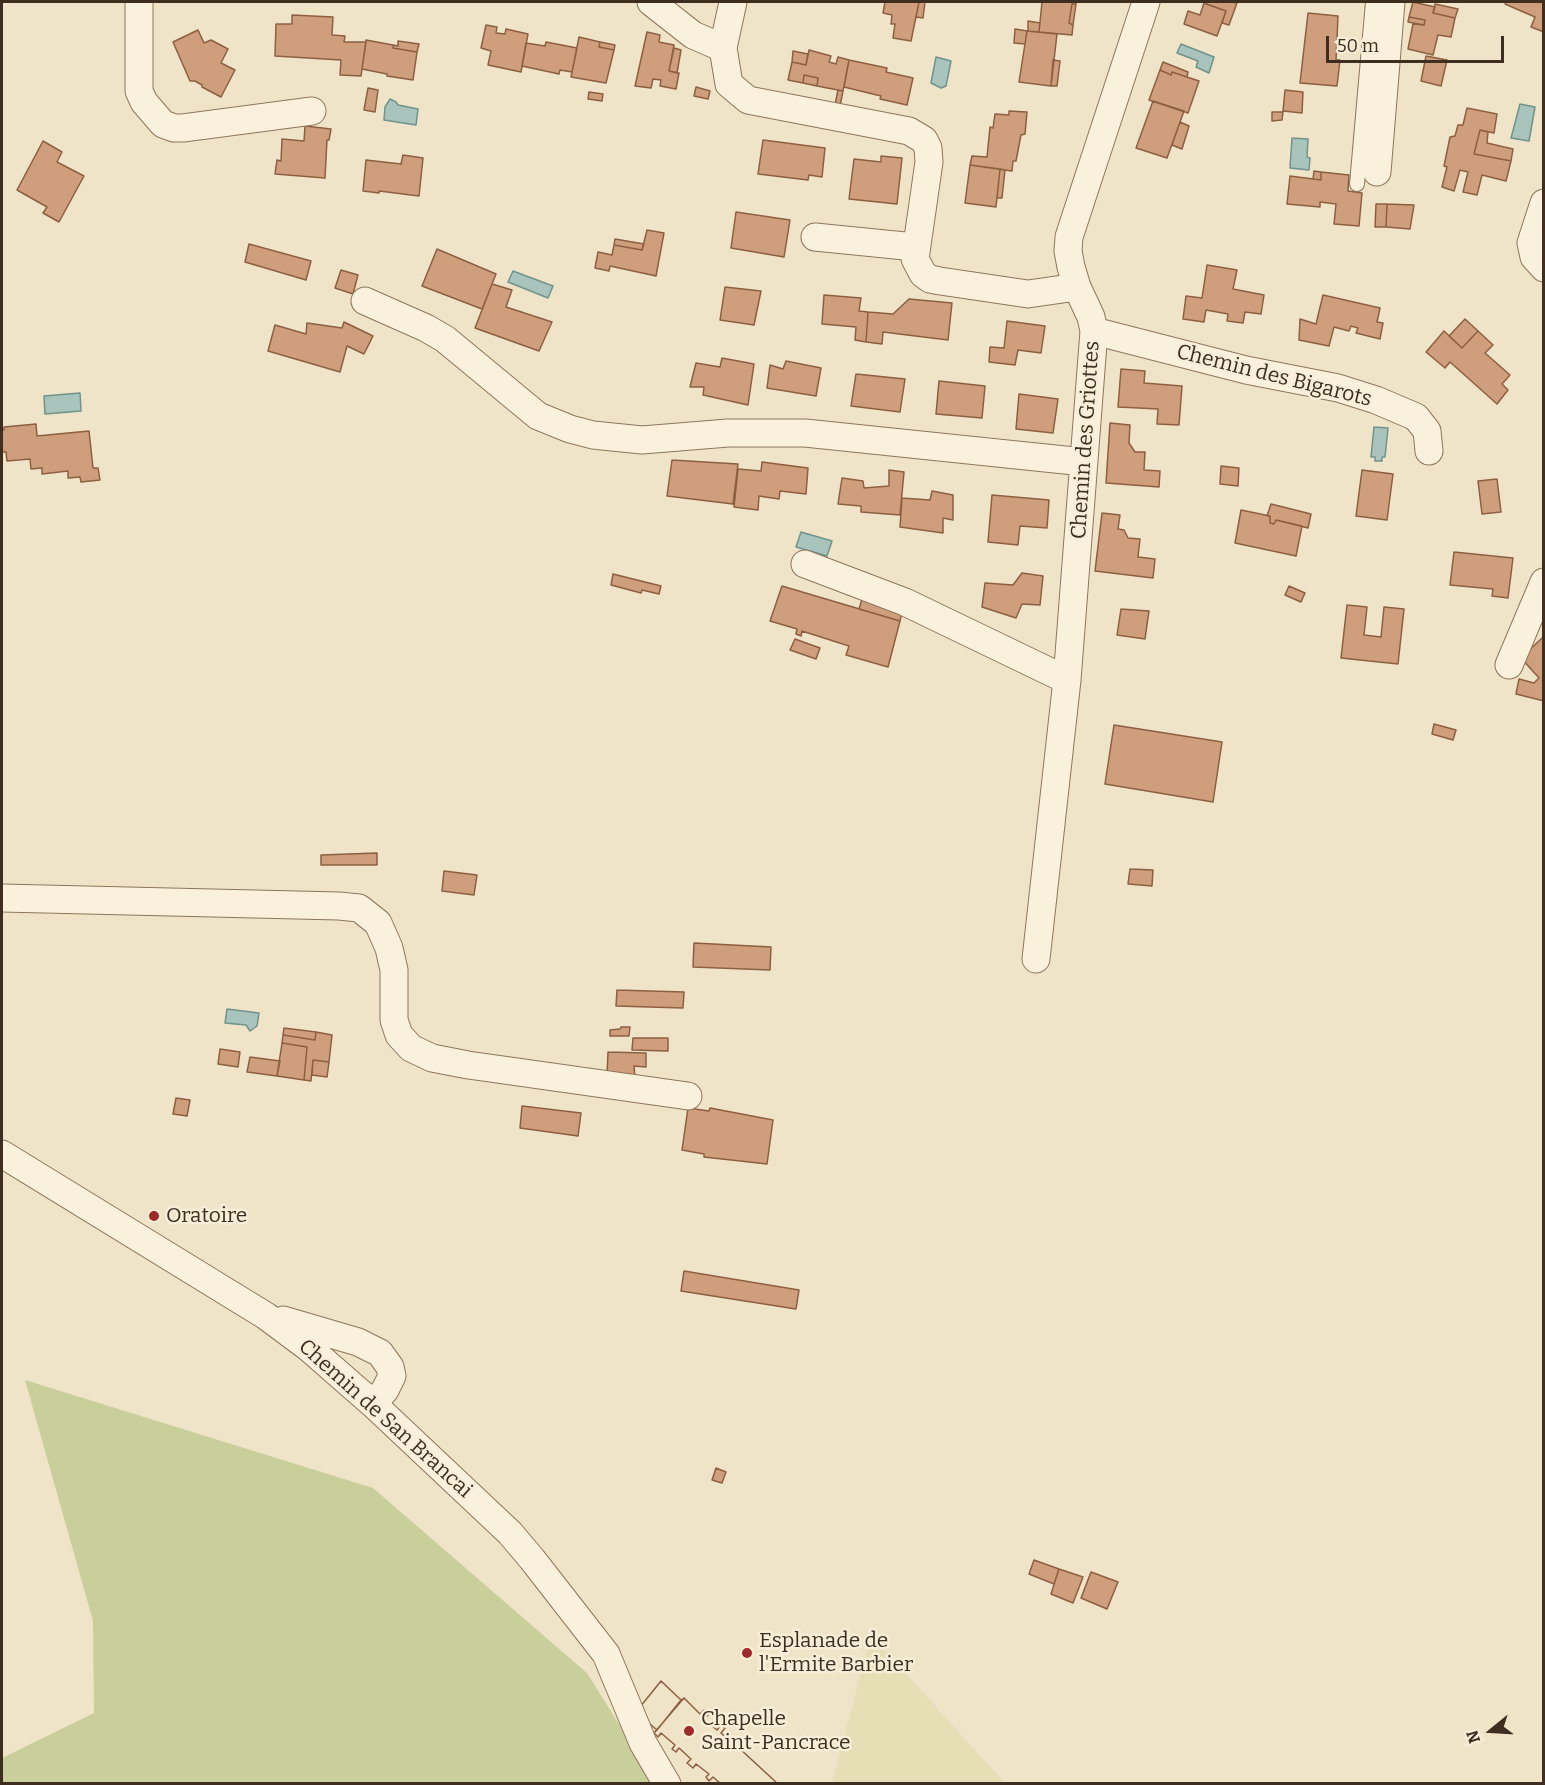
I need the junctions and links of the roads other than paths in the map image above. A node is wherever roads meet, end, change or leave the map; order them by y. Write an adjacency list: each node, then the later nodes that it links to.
1 (139, 2): 8 (street)
2 (651, 2): 7 (street)
3 (733, 2): 7 (street)
4 (1146, 2): 14 (street, Chemin des Griottes)
5 (1372, 2): 9 (lane)
6 (1391, 2): 9 (street)
7 (723, 48): 12 (street)
8 (312, 111)
9 (1367, 178)
10 (1544, 202): 13 (street)
11 (815, 237): 12 (street)
12 (915, 247): 14 (street)
13 (1544, 268)
14 (1077, 287): 16 (street, Chemin des Griottes)
15 (365, 301): 18 (street)
16 (1094, 331): 17 (street, Chemin des Bigarots); 18 (street, Chemin des Griottes)
17 (1429, 451)
18 (1084, 462): 22 (street, Chemin des Griottes)
19 (805, 564): 22 (street)
20 (1544, 582): 21 (street)
21 (1509, 665)
22 (1067, 680): 24 (street, Chemin des Griottes)
23 (2, 898): 25 (street)
24 (1036, 959)
25 (688, 1096)
26 (2, 1154): 27 (street, Chemin de San Brancai)
27 (266, 1316): 28 (street, Chemin de San Brancai); 28 (street)
28 (373, 1404): 29 (street, Chemin de San Brancai)
29 (667, 1784)

